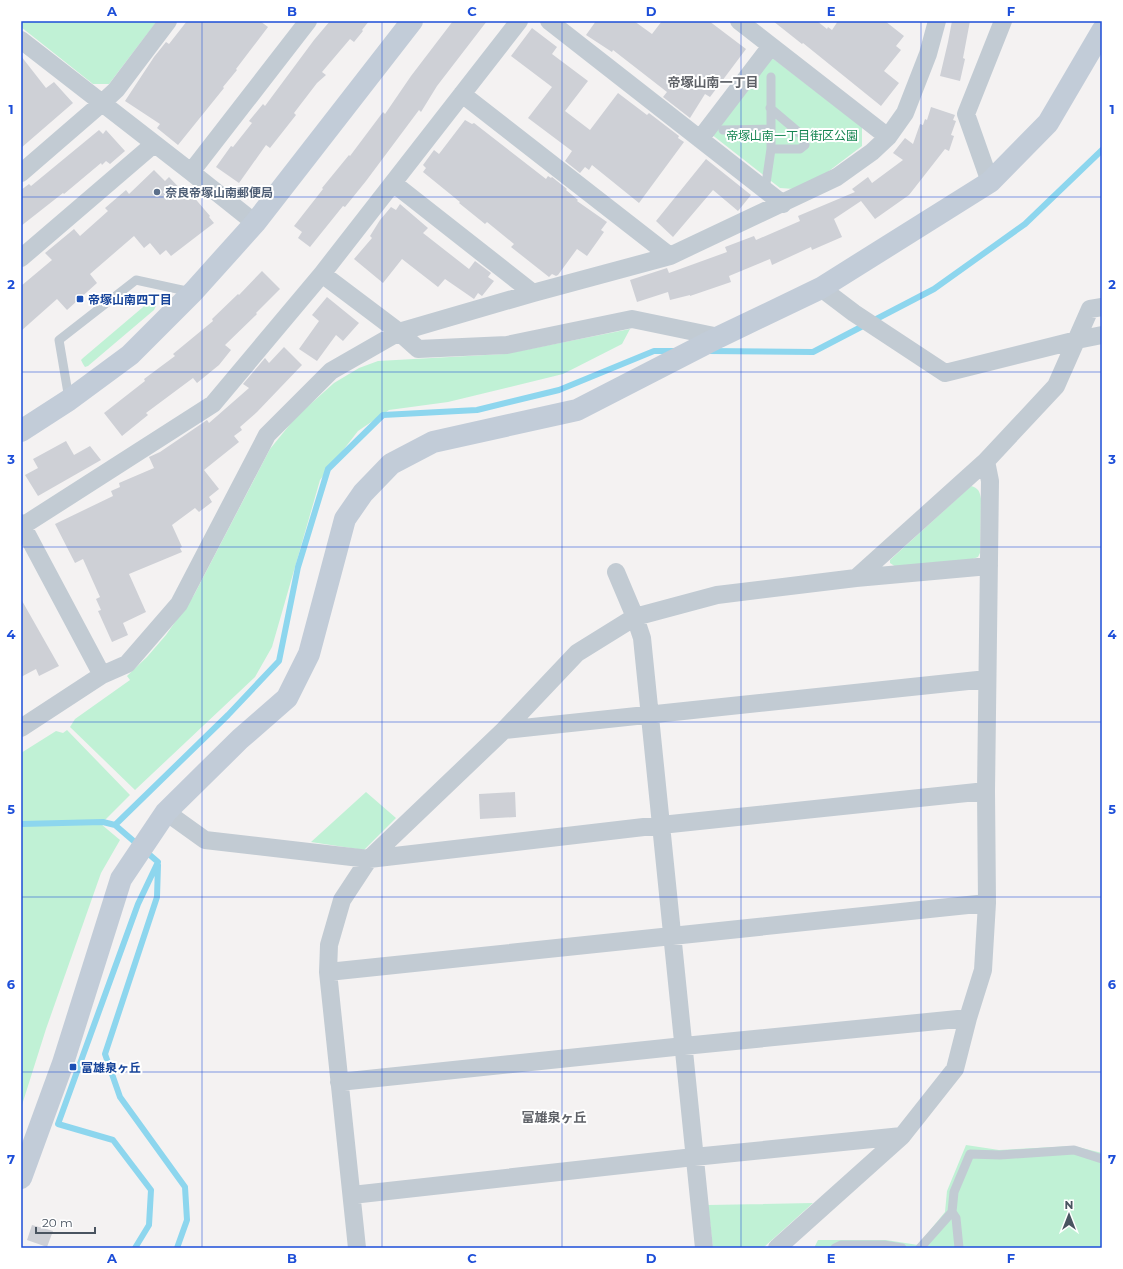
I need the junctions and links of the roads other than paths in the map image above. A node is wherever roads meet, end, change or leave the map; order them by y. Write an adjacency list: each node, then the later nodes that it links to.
1 (168, 21): 14 (street)
2 (308, 21): 22 (street)
3 (412, 21): 28 (street)
4 (519, 21): 13 (street)
5 (549, 21): 19 (street)
6 (739, 21): 11 (street)
7 (1002, 21): 24 (street)
8 (932, 24): 18 (street)
9 (1102, 31): 24 (street)
10 (21, 40): 14 (street)
11 (771, 46): 18 (street); 19 (street)
12 (771, 77): 15 (lane)
13 (462, 94): 25 (street); 29 (street)
14 (102, 103): 20 (street); 23 (street)
15 (770, 108): 16 (lane); 21 (lane)
16 (771, 129): 17 (lane); 21 (lane)
17 (723, 130)
18 (888, 137): 27 (street)
19 (700, 138): 26 (street)
20 (154, 144): 22 (street); 30 (street)
21 (771, 149): 26 (lane)
22 (191, 172): 28 (street)
23 (21, 173)
24 (990, 182): 32 (street)
25 (393, 183): 31 (street); 34 (street)
26 (766, 190): 27 (street)
27 (783, 204): 29 (street)
28 (255, 223): 33 (street)
29 (670, 256): 34 (street)
30 (21, 258)
31 (322, 274): 36 (street); 43 (street)
32 (821, 288): 38 (street); 39 (street)
33 (193, 292): 40 (street); 40 (lane)
34 (533, 293): 36 (street)
35 (1102, 307): 39 (street)
36 (399, 332): 38 (street); 48 (street)
37 (1102, 335): 39 (street)
38 (719, 337): 54 (street)
39 (1076, 340): 42 (street)
40 (69, 400): 41 (street)
41 (21, 431)
42 (986, 461): 44 (street); 46 (street)
43 (21, 525): 48 (street)
44 (989, 566): 46 (street); 49 (street)
45 (616, 572): 47 (street)
46 (856, 578): 47 (street)
47 (635, 617): 50 (street); 52 (street)
48 (102, 675): 51 (street)
49 (987, 680): 50 (street); 53 (street)
50 (650, 715): 52 (street); 55 (street)
51 (21, 728)
52 (504, 730): 56 (street)
53 (986, 791): 55 (street); 57 (street)
54 (166, 812): 56 (street); 66 (street)
55 (661, 825): 56 (street); 58 (street)
56 (369, 859): 59 (street)
57 (987, 903): 58 (street); 60 (street)
58 (672, 935): 59 (street); 61 (street)
59 (328, 972): 62 (street)
60 (968, 1018): 61 (street); 63 (street)
61 (684, 1046): 62 (street); 64 (street)
62 (339, 1082): 67 (street)
63 (902, 1136): 64 (street); 71 (street)
64 (694, 1157): 67 (street); 70 (street)
65 (1102, 1159): 68 (lane)
66 (21, 1178)
67 (352, 1195): 69 (street)
68 (952, 1212): 74 (lane); 75 (lane)
69 (357, 1248)
70 (704, 1248)
71 (777, 1248)
72 (835, 1248): 73 (lane)
73 (902, 1248)
74 (920, 1248)
75 (959, 1248)

